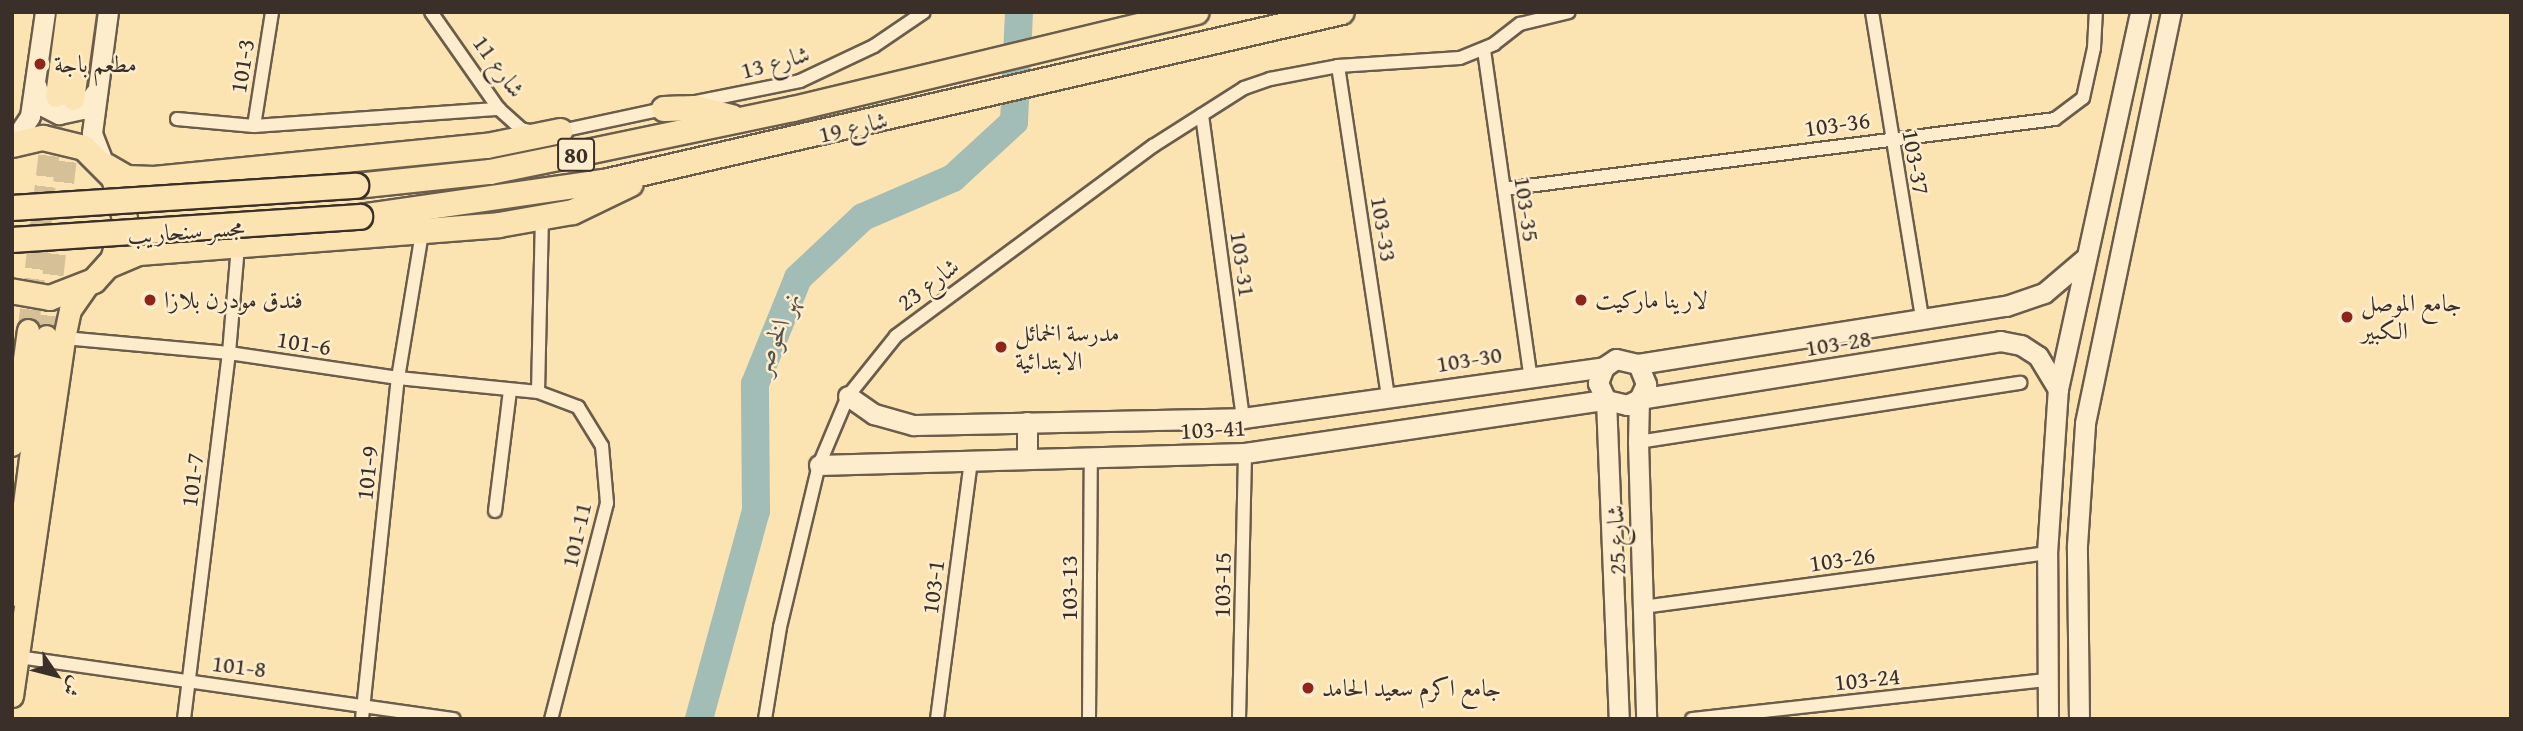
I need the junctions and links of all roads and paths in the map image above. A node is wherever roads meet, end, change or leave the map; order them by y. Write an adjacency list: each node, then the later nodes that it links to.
1 (45, 12): 17 (street)
2 (67, 12): 3 (main road)
3 (85, 12)
4 (108, 12): 18 (street)
5 (272, 12): 24 (street, 101-3)
6 (431, 12): 19 (street, شارع 11)
7 (924, 12): 20 (street, شارع 13)
8 (1196, 12): 22 (highway, شارع 19 / 80)
9 (1342, 12): 29 (highway, شارع 19 / 80)
10 (1569, 12): 15 (street)
11 (1872, 12): 26 (street, 103-37)
12 (2096, 12): 26 (street, 103-36)
13 (2140, 12): 38 (street)
14 (2171, 12): 88 (street)
15 (1484, 50): 16 (street, شارع 23); 31 (street, 103-35)
16 (1339, 66): 21 (street, شارع 23); 55 (street, 103-33)
17 (36, 84): 18 (street); 27 (street)
18 (97, 87): 28 (street)
19 (499, 109): 24 (street); 25 (street, شارع 11)
20 (664, 109): 22 (highway); 25 (street, شارع 11)
21 (1202, 115): 54 (street, شارع 23); 58 (street, 103-31)
22 (757, 117): 30 (highway, شارع 19 / 80)
23 (177, 119): 24 (street)
24 (254, 126)
25 (560, 131): 28 (highway)
26 (1890, 138): 31 (street, 103-36); 42 (street, 103-37)
27 (12, 144): 28 (highway)
28 (104, 165): 39 (highway)
29 (670, 167): 33 (highway, شارع 19 / 80); 34 (highway)
30 (356, 186): 32 (highway, مجسر سنحاريب / 80, bridge)
31 (1504, 189): 48 (street, 103-35)
32 (12, 208)
33 (360, 217): 36 (highway, مجسر سنحاريب / 80, bridge)
34 (542, 217): 35 (highway); 53 (street)
35 (422, 233): 37 (highway); 49 (street, 101-9)
36 (12, 240)
37 (238, 246): 39 (highway); 44 (street, 101-7)
38 (2084, 259): 42 (street, 103-30); 51 (street)
39 (108, 266): 40 (highway)
40 (88, 284): 41 (highway); 43 (main road)
41 (12, 291)
42 (1922, 318): 45 (street, 103-30)
43 (38, 334): 44 (street, 101-6); 46 (main road); 46 (main road); 61 (main road); 69 (main road)
44 (229, 353): 49 (street, 101-6); 73 (street, 101-7)
45 (1639, 364): 47 (street, 103-30); 56 (street, شارع 25)
46 (60, 366): 71 (main road)
47 (1604, 367): 48 (street, 103-30); 57 (street, شارع 25)
48 (1530, 374): 55 (street, 103-30)
49 (398, 379): 52 (street, 101-6); 75 (street, 101-9)
50 (2020, 383): 60 (street)
51 (2058, 389): 56 (street, 103-28); 68 (street)
52 (510, 390): 53 (street, 101-6); 67 (street)
53 (538, 392): 79 (street, 101-11)
54 (848, 396): 59 (street, 103-30); 66 (street, شارع 23)
55 (1388, 397): 58 (street, 103-30)
56 (1639, 399): 57 (street, 103-28); 60 (street, شارع 25)
57 (1606, 400): 62 (street, 103-41); 84 (street, شارع 25)
58 (1243, 418): 59 (street, 103-30)
59 (1027, 422): 64 (street)
60 (1637, 442): 70 (street, شارع 25)
61 (12, 445)
62 (1245, 453): 63 (street, 103-41); 83 (street, 103-15)
63 (1091, 458): 64 (street, 103-41); 82 (street, 103-13)
64 (1027, 459): 65 (street, 103-41)
65 (971, 461): 66 (street, 103-41); 81 (street, 103-1)
66 (819, 465): 80 (street, شارع 23)
67 (495, 511)
68 (2047, 553): 70 (street, 103-26); 72 (street)
69 (12, 595)
70 (1643, 607): 85 (street, شارع 25)
71 (18, 657): 73 (street, 101-8); 74 (main road)
72 (2047, 680): 86 (street, 103-24); 87 (street)
73 (188, 682): 75 (street, 101-8); 76 (street, 101-7)
74 (12, 696)
75 (364, 703): 77 (street, 101-9); 78 (street, 101-8)
76 (184, 719)
77 (362, 719)
78 (454, 719)
79 (551, 719)
80 (765, 719)
81 (937, 719)
82 (1089, 719)
83 (1239, 719)
84 (1619, 719)
85 (1646, 719)
86 (1692, 719)
87 (2048, 719)
88 (2079, 719)

